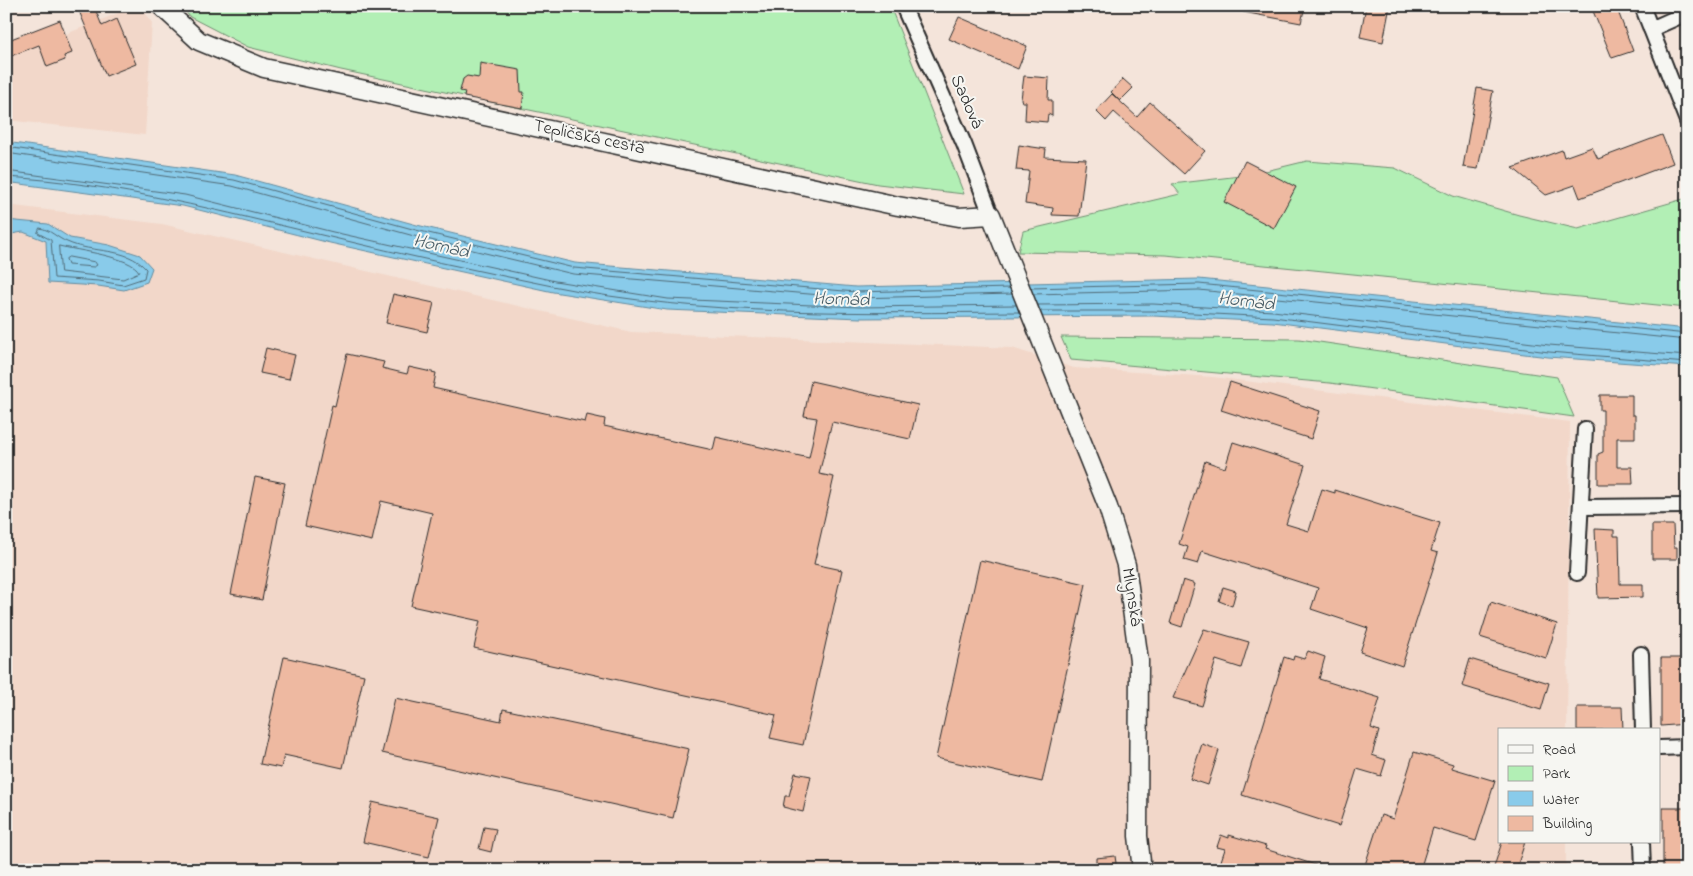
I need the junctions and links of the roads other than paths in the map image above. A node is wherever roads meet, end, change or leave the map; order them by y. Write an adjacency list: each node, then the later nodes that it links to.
1 (161, 6): 7 (street, Tepličská cesta)
2 (903, 6): 7 (street, Sadová)
3 (1642, 6): 5 (street)
4 (1687, 13): 5 (street)
5 (1651, 29): 6 (street)
6 (1687, 120)
7 (991, 215): 17 (street, Mlynská)
8 (1585, 429): 10 (street)
9 (1687, 506): 10 (street)
10 (1582, 507): 11 (street)
11 (1578, 573)
12 (1641, 654): 13 (street)
13 (1642, 728)
14 (1687, 747): 15 (street)
15 (1660, 748)
16 (1642, 844): 18 (street)
17 (1142, 870)
18 (1643, 870)

